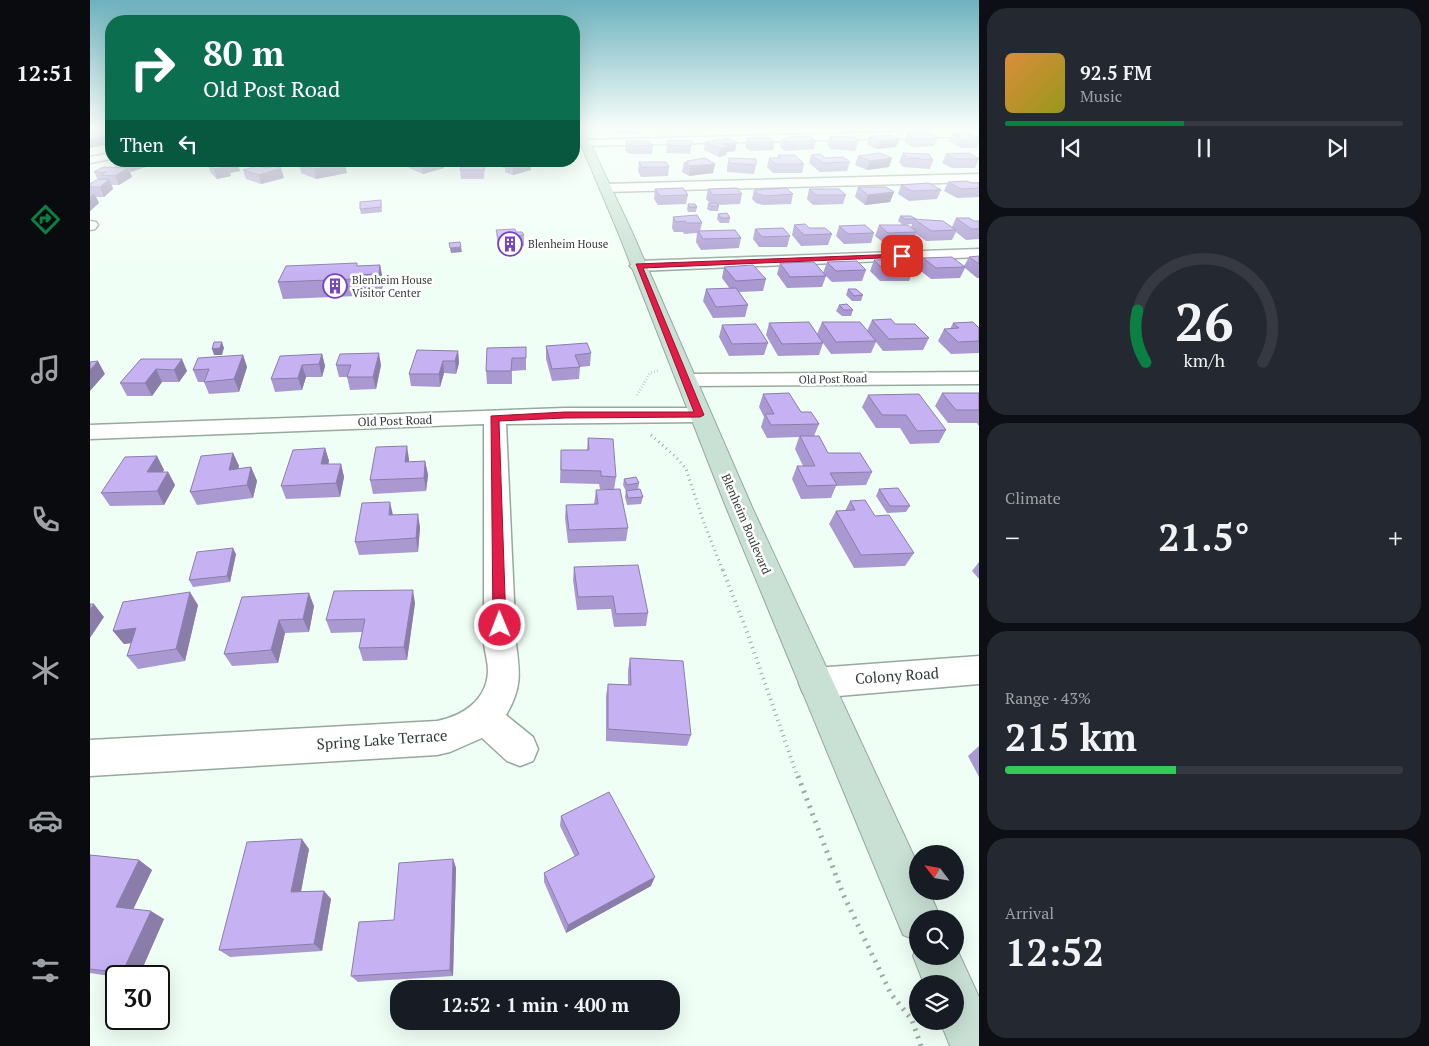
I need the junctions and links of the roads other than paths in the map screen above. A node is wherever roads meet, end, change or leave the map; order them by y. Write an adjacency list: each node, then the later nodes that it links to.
1 (601, 177): 3 (main road, Blenheim Boulevard)
2 (979, 178): 3 (street)
3 (606, 188): 5 (main road, Blenheim Boulevard)
4 (979, 253): 5 (street)
5 (638, 266): 7 (main road, Blenheim Boulevard)
6 (979, 378): 7 (street, Old Post Road)
7 (687, 380): 8 (main road, Blenheim Boulevard)
8 (700, 415): 9 (street, Old Post Road); 12 (main road, Blenheim Boulevard)
9 (495, 418): 10 (street, Old Post Road); 13 (street, Spring Lake Terrace)
10 (90, 432)
11 (979, 670): 12 (street, Colony Road)
12 (815, 683): 16 (main road, Blenheim Boulevard)
13 (484, 718): 14 (street); 15 (street, Spring Lake Terrace)
14 (520, 749)
15 (90, 758)
16 (915, 910)
17 (964, 1020): 18 (main road)
18 (975, 1046)

